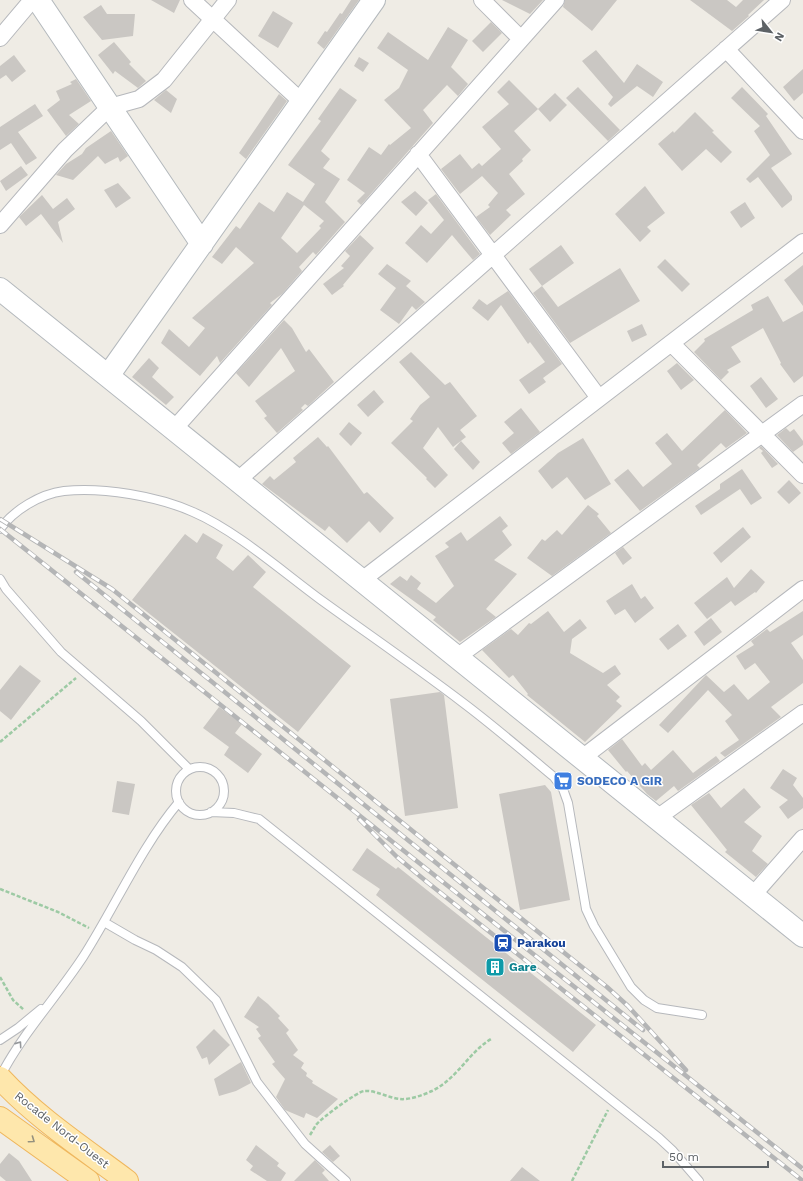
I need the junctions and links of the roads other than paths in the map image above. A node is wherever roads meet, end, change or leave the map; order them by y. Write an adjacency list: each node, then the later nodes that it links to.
1 (32, 0): 10 (street)
2 (38, 0): 14 (street)
3 (192, 0): 9 (street)
4 (228, 0): 9 (street)
5 (374, 0): 13 (street)
6 (482, 0): 11 (street)
7 (556, 0): 11 (street)
8 (782, 0): 12 (street)
9 (213, 20): 13 (street); 14 (street)
10 (0, 38)
11 (521, 39): 16 (street)
12 (726, 49): 15 (street); 20 (street)
13 (302, 102): 19 (street)
14 (110, 107): 17 (street); 19 (street)
15 (803, 131)
16 (418, 154): 20 (street); 26 (street)
17 (0, 225)
18 (803, 242): 22 (street)
19 (202, 244): 23 (street)
20 (493, 255): 24 (street); 29 (street)
21 (0, 289): 23 (street)
22 (670, 343): 24 (street); 27 (street)
23 (108, 376): 26 (street)
24 (599, 398): 32 (street)
25 (803, 404): 27 (street)
26 (174, 429): 29 (street)
27 (762, 434): 28 (street); 34 (street)
28 (803, 475)
29 (238, 480): 32 (street)
30 (0, 529): 46 (lane)
31 (0, 579): 37 (lane)
32 (362, 580): 34 (street)
33 (803, 589): 36 (street)
34 (457, 657): 36 (street)
35 (803, 713): 40 (street)
36 (582, 758): 40 (street)
37 (189, 769): 38 (lane); 39 (lane)
38 (179, 802): 39 (lane); 43 (lane)
39 (212, 812): 53 (lane)
40 (656, 818): 42 (street)
41 (803, 838): 42 (street)
42 (753, 895): 44 (street)
43 (104, 922): 45 (lane); 52 (lane)
44 (803, 936)
45 (57, 993): 47 (lane); 48 (lane, one-way to 45)
46 (702, 1015)
47 (0, 1040)
48 (0, 1077): 51 (main road, Rocade Nord-Ouest)
49 (0, 1118): 50 (main road, Rocade Nord-Ouest, one-way to 50)
50 (88, 1181)
51 (127, 1181)
52 (346, 1181)
53 (699, 1181)

